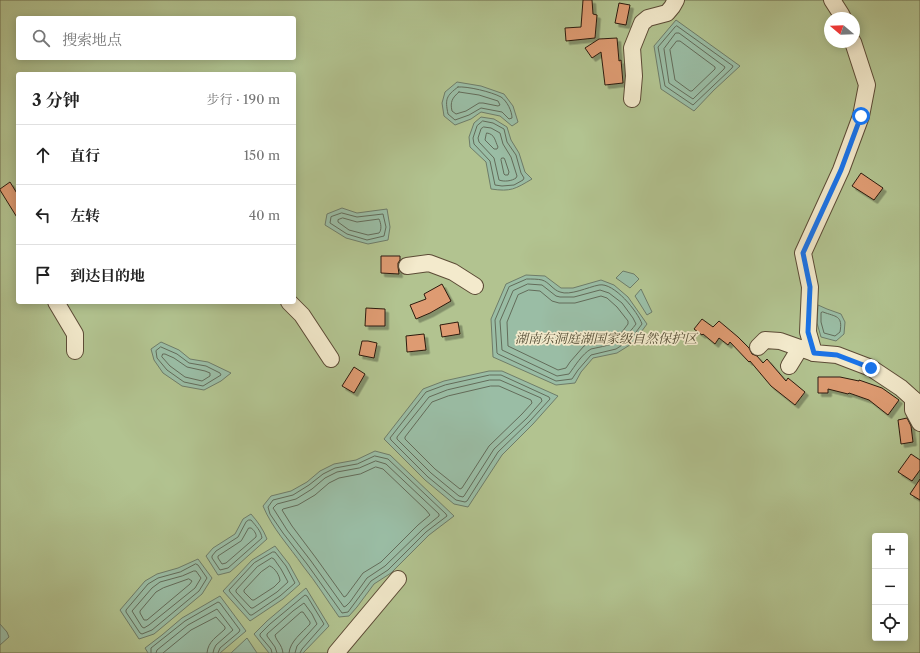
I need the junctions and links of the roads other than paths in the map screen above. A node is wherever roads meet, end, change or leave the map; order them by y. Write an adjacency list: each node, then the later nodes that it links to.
1 (676, 0): 5 (street)
2 (832, 0): 3 (street)
3 (841, 12)
4 (855, 48): 11 (street)
5 (632, 99)
6 (407, 266): 7 (street)
7 (475, 286)
8 (57, 304): 12 (street)
9 (292, 304): 13 (street)
10 (758, 347): 11 (street)
11 (807, 350): 14 (street); 15 (street)
12 (75, 351)
13 (331, 358)
14 (789, 366)
15 (917, 402): 16 (street)
16 (920, 423)
17 (398, 579): 18 (street)
18 (336, 653)

